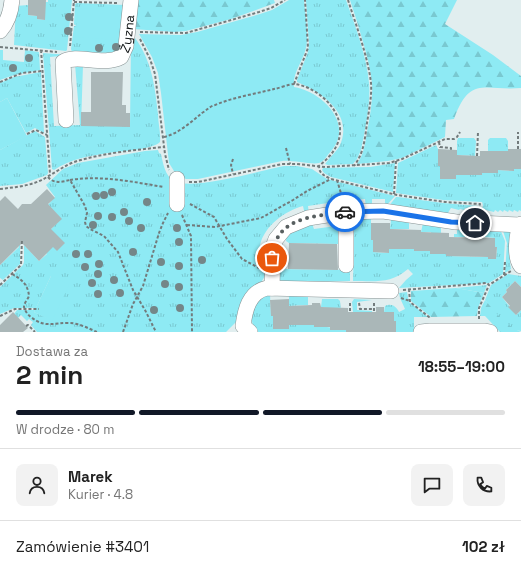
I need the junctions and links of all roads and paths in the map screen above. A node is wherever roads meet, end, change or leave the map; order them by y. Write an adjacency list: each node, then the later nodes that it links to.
1 (12, 0): 7 (lane)
2 (285, 0): 8 (path)
3 (305, 0): 15 (path)
4 (348, 0): 33 (path)
5 (74, 1): 6 (path); 9 (path)
6 (131, 2): 8 (lane, Żyzna)
7 (0, 31)
8 (131, 31): 16 (lane, Żyzna); 22 (path)
9 (70, 46)
10 (0, 47): 11 (path)
11 (41, 50): 12 (path); 13 (path)
12 (62, 52)
13 (42, 71): 14 (path); 21 (path)
14 (0, 82)
15 (294, 84): 22 (path); 32 (path)
16 (66, 120)
17 (460, 132): 23 (path)
18 (478, 132): 28 (path)
19 (518, 132): 26 (path)
20 (26, 134): 21 (path)
21 (47, 135): 35 (path)
22 (164, 137): 24 (path)
23 (439, 142): 27 (path); 30 (path)
24 (164, 147): 35 (path); 40 (path)
25 (286, 148): 31 (path)
26 (518, 149)
27 (451, 150)
28 (477, 156)
29 (233, 159): 34 (path)
30 (396, 161): 33 (path); 41 (path)
31 (290, 164): 32 (path); 34 (path)
32 (319, 166): 33 (path); 36 (path)
33 (354, 166)
34 (233, 174): 40 (path)
35 (49, 176): 37 (path); 39 (path)
36 (331, 179): 38 (path); 46 (path)
37 (70, 180): 40 (path); 59 (path)
38 (337, 180): 41 (path); 42 (path)
39 (0, 189)
40 (178, 193): 45 (path); 46 (path); 59 (path)
41 (394, 194): 43 (path)
42 (346, 212): 43 (lane); 48 (lane); 50 (lane)
43 (475, 223): 44 (lane)
44 (521, 224): 49 (lane)
45 (187, 225): 46 (path); 75 (path)
46 (220, 226): 50 (path)
47 (22, 239): 51 (path)
48 (346, 265)
49 (521, 266): 55 (path)
50 (272, 269): 56 (lane)
51 (12, 274): 53 (path); 62 (path)
52 (0, 280): 53 (path)
53 (3, 282): 54 (path)
54 (0, 285)
55 (489, 285): 57 (path); 70 (path)
56 (272, 288): 58 (lane); 68 (lane)
57 (409, 289): 58 (path); 69 (path)
58 (390, 291)
59 (137, 296): 73 (path); 74 (path)
60 (350, 302): 65 (path)
61 (360, 303): 64 (path)
62 (25, 309): 63 (path); 66 (path); 72 (path)
63 (39, 309)
64 (374, 309)
65 (350, 312)
66 (0, 316)
67 (26, 326): 71 (path)
68 (243, 330)
69 (426, 331): 70 (lane)
70 (485, 331)
71 (35, 332)
72 (97, 332)
73 (124, 332)
74 (156, 332)
75 (192, 332)

